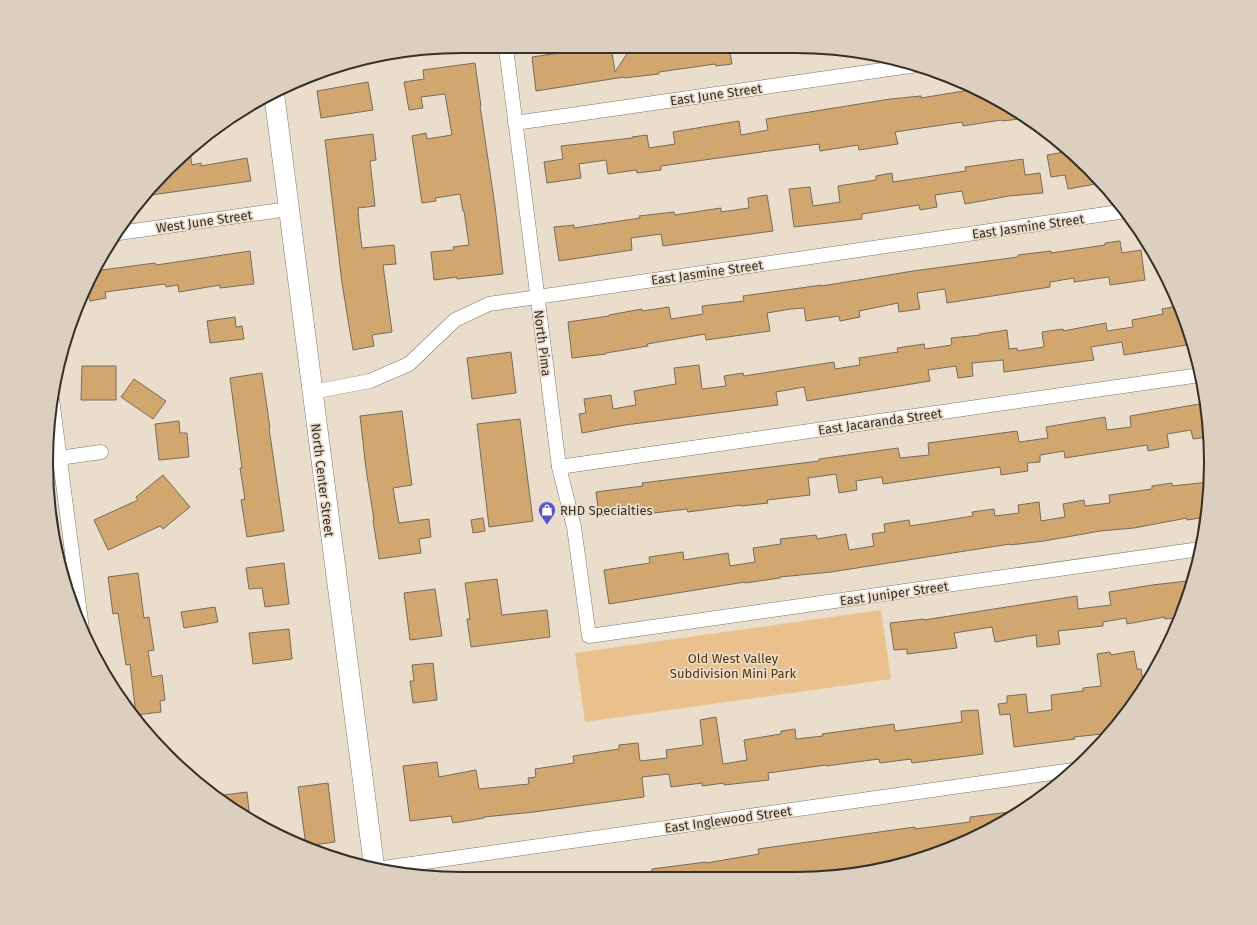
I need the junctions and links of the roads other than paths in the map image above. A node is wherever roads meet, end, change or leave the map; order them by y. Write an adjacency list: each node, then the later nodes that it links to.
1 (507, 53): 4 (street, North Pima)
2 (901, 67): 4 (street, East June Street)
3 (275, 99): 5 (street, North Center Street)
4 (515, 123): 8 (street, North Pima)
5 (288, 209): 7 (street, West June Street); 10 (street, North Center Street)
6 (1118, 212): 8 (street, East Jasmine Street)
7 (124, 232)
8 (538, 296): 10 (street, East Jasmine Street); 14 (street, North Pima)
9 (1194, 376): 14 (street, East Jacaranda Street)
10 (312, 392): 19 (street, North Center Street)
11 (55, 426): 13 (street)
12 (101, 452): 13 (street)
13 (59, 458): 16 (street)
14 (559, 467): 17 (street, North Pima)
15 (1194, 550): 17 (street, East Juniper Street)
16 (79, 604)
17 (589, 636)
18 (1063, 771): 20 (street, East Inglewood Street)
19 (373, 862)
20 (397, 866)

